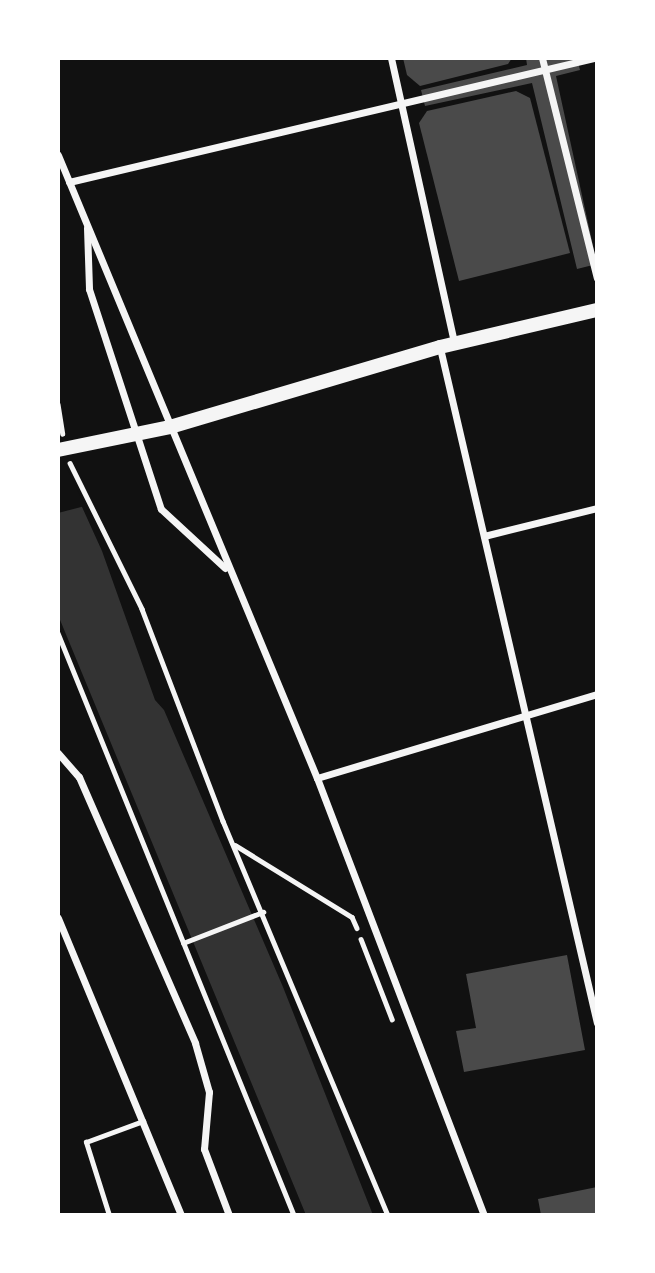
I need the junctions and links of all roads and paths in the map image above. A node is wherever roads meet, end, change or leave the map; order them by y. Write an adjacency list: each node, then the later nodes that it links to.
1 (391, 58): 5 (street)
2 (542, 58): 4 (street)
3 (594, 58): 4 (street)
4 (545, 71): 5 (street); 9 (street)
5 (401, 103): 7 (street); 11 (street)
6 (58, 155): 7 (street)
7 (69, 181): 8 (street)
8 (88, 228): 13 (street); 17 (street)
9 (597, 278)
10 (597, 310): 11 (main road)
11 (447, 345): 13 (main road); 16 (street)
12 (58, 404): 14 (path)
13 (170, 427): 14 (main road); 17 (street)
14 (63, 451): 23 (path)
15 (597, 508): 16 (street)
16 (484, 536): 20 (street)
17 (229, 571): 22 (street)
18 (58, 633): 26 (path)
19 (597, 694): 20 (street)
20 (527, 714): 22 (street); 27 (street)
21 (58, 753): 33 (street)
22 (317, 778): 28 (street)
23 (235, 845): 24 (path); 28 (path)
24 (263, 912): 26 (path); 35 (path)
25 (58, 918): 29 (street)
26 (183, 943): 34 (path)
27 (597, 1023)
28 (418, 1043): 30 (street)
29 (143, 1121): 31 (lane); 32 (street)
30 (480, 1205): 36 (street); 37 (street)
31 (109, 1215)
32 (181, 1215)
33 (229, 1215)
34 (294, 1215)
35 (388, 1215)
36 (478, 1215)
37 (484, 1215)

